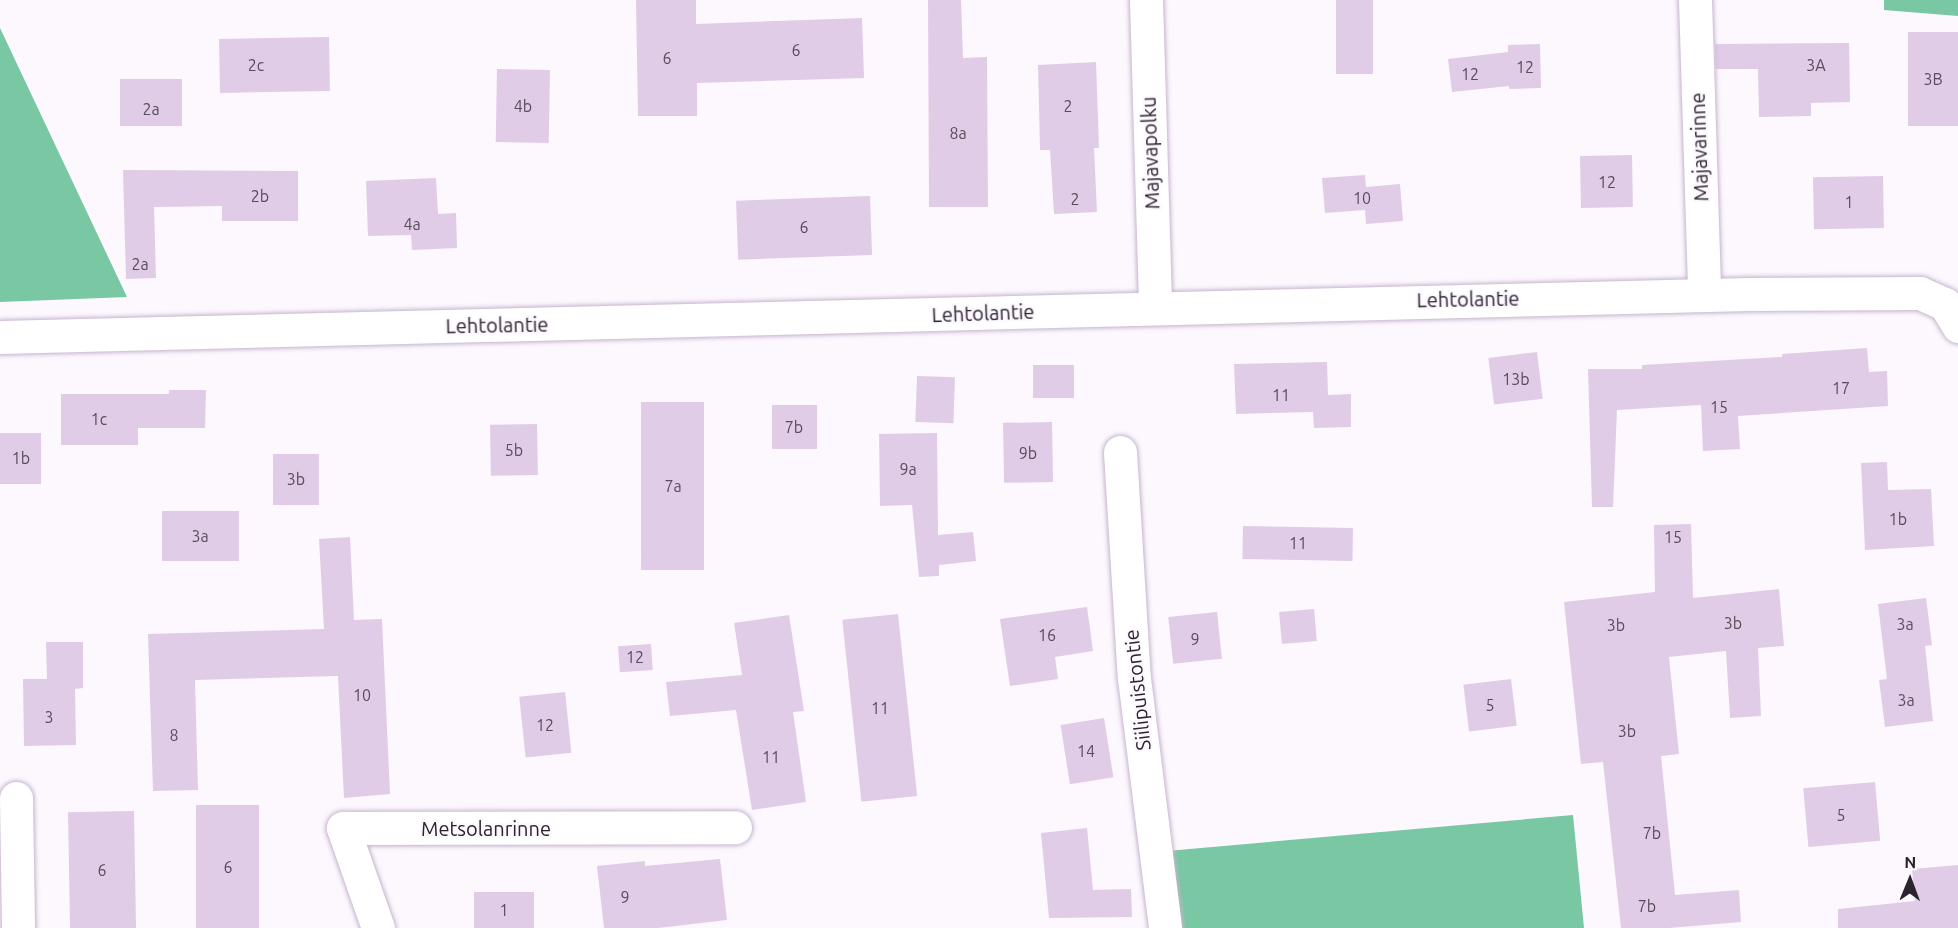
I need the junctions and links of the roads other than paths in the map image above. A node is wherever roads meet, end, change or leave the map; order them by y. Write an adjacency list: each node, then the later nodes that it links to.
1 (1146, 0): 4 (street, Majavapolku)
2 (1695, 0): 3 (street, Majavarinne)
3 (1704, 294): 4 (street, Lehtolantie); 5 (street, Lehtolantie)
4 (1155, 306): 6 (street, Lehtolantie)
5 (1957, 322)
6 (0, 337)
7 (1120, 452): 12 (street, Siilipuistontie)
8 (16, 798): 10 (street)
9 (735, 827): 11 (street, Metsolanrinne)
10 (18, 928)
11 (378, 928)
12 (1165, 928)

